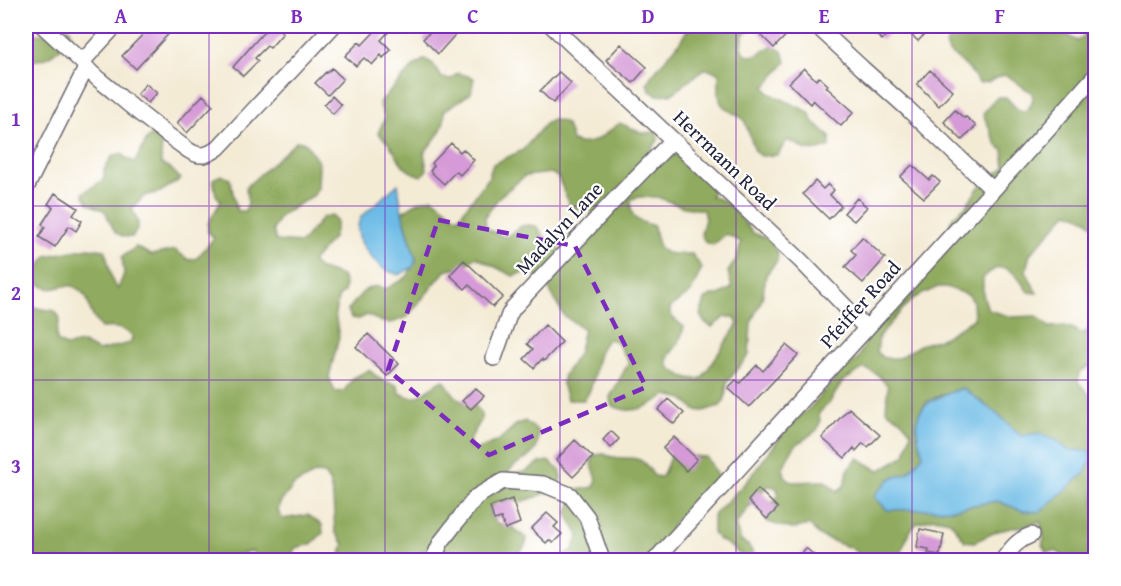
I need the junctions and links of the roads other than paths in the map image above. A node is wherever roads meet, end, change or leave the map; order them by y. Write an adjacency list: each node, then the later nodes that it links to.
1 (43, 26): 6 (street)
2 (116, 26): 6 (street)
3 (333, 26): 6 (street)
4 (552, 26): 8 (street, Herrmann Road)
5 (825, 29): 10 (street)
6 (84, 65): 9 (street)
7 (1095, 75): 10 (street, Pfeiffer Road)
8 (673, 140): 11 (street, Herrmann Road); 12 (street, Madalyn Lane)
9 (26, 188)
10 (993, 190): 11 (street, Pfeiffer Road)
11 (866, 328): 16 (street, Pfeiffer Road)
12 (494, 358)
13 (1031, 535): 17 (street)
14 (433, 561): 15 (street)
15 (602, 561)
16 (655, 561)
17 (1003, 561)

